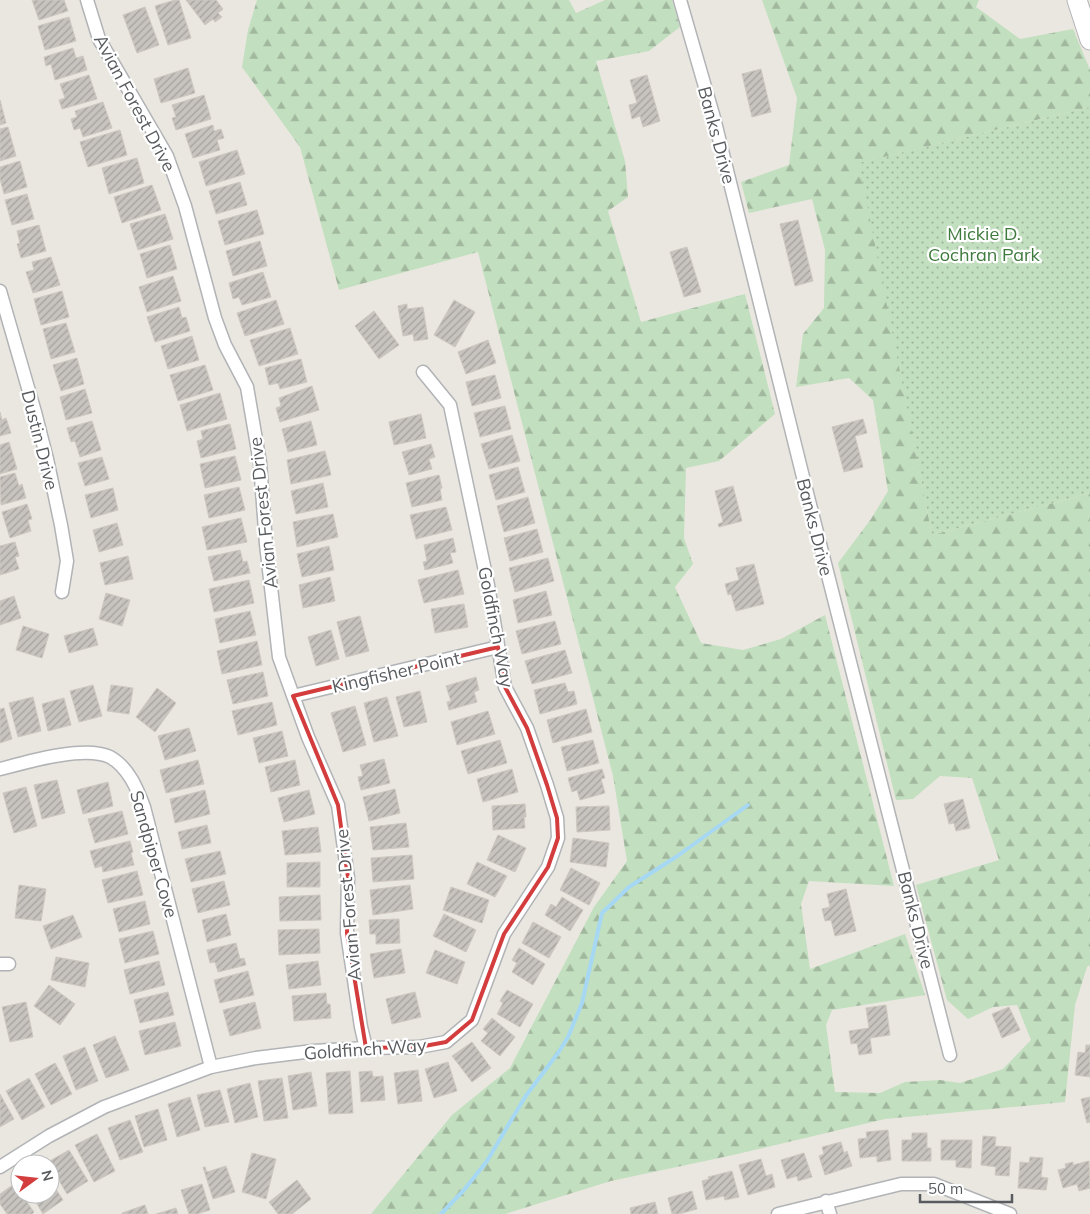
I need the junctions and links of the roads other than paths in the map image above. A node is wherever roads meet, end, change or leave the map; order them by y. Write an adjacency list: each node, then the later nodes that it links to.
1 (87, 0): 9 (street, Avian Forest Drive)
2 (680, 0): 12 (street, Banks Drive)
3 (1077, 0): 4 (street)
4 (1090, 40)
5 (0, 291): 7 (street, Dustin Drive)
6 (423, 372): 8 (street, Goldfinch Way)
7 (62, 592)
8 (498, 647): 9 (street, Kingfisher Point); 11 (street, Goldfinch Way)
9 (293, 696): 11 (street, Avian Forest Drive)
10 (0, 769): 13 (street, Sandpiper Cove)
11 (366, 1048): 13 (street, Goldfinch Way)
12 (950, 1055)
13 (211, 1068): 14 (street, Goldfinch Way)
14 (0, 1167)
15 (826, 1201): 16 (street); 17 (street); 18 (street)
16 (778, 1214)
17 (830, 1214)
18 (1010, 1214)

